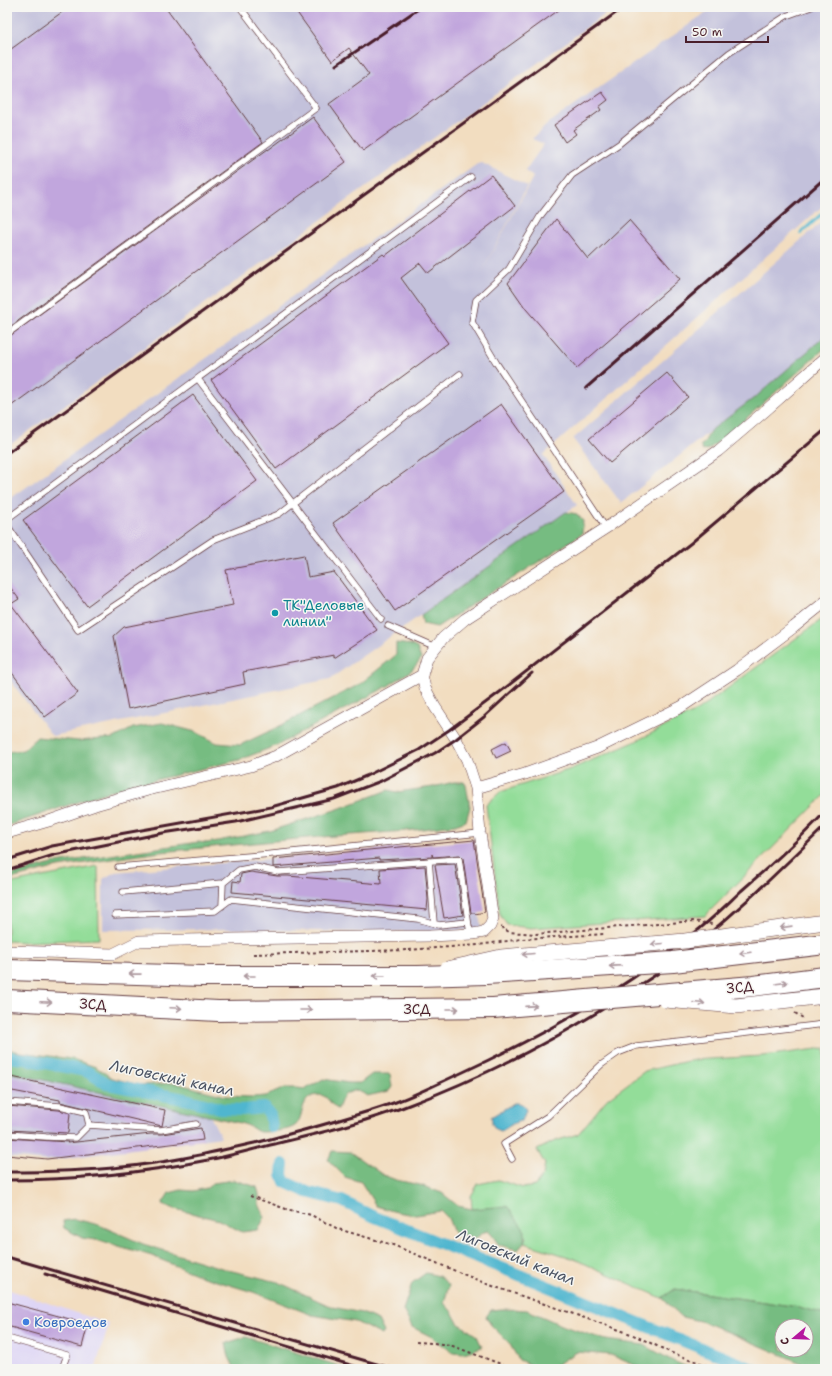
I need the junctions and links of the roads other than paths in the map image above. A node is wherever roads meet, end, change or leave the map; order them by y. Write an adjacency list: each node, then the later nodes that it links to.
1 (240, 7): 4 (lane)
2 (811, 7): 11 (lane)
3 (471, 177): 7 (lane)
4 (7, 334)
5 (825, 358): 11 (street)
6 (460, 374): 8 (lane)
7 (198, 379): 8 (lane); 9 (lane)
8 (292, 504): 10 (lane); 13 (lane)
9 (7, 519)
10 (7, 525)
11 (606, 528): 15 (street)
12 (825, 602): 17 (street)
13 (381, 619)
14 (388, 626): 15 (lane)
15 (436, 647): 16 (street)
16 (422, 675): 17 (street); 18 (street)
17 (476, 788): 19 (street)
18 (7, 833)
19 (480, 833): 21 (lane); 29 (street)
20 (429, 861): 22 (lane); 26 (lane); 28 (lane)
21 (118, 867)
22 (223, 883): 23 (lane); 24 (lane)
23 (123, 892)
24 (222, 906): 25 (lane); 28 (lane)
25 (115, 915)
26 (468, 922): 28 (lane); 29 (lane)
27 (825, 922): 33 (main road, one-way to 33, bridge)
28 (434, 923)
29 (473, 934): 31 (street)
30 (825, 944): 33 (highway, one-way to 33, bridge)
31 (7, 951)
32 (7, 970): 33 (highway, one-way to 32)
33 (418, 976)
34 (825, 977): 36 (highway, ЗСД, one-way to 34, bridge)
35 (825, 996): 36 (main road, one-way to 35, bridge)
36 (632, 997): 37 (highway, ЗСД, one-way to 36, bridge)
37 (7, 1000)
38 (825, 1024): 43 (lane)
39 (7, 1102): 41 (lane)
40 (196, 1124): 41 (lane)
41 (89, 1125): 42 (lane)
42 (7, 1134)
43 (512, 1159)
44 (7, 1338): 45 (lane)
45 (62, 1369)

